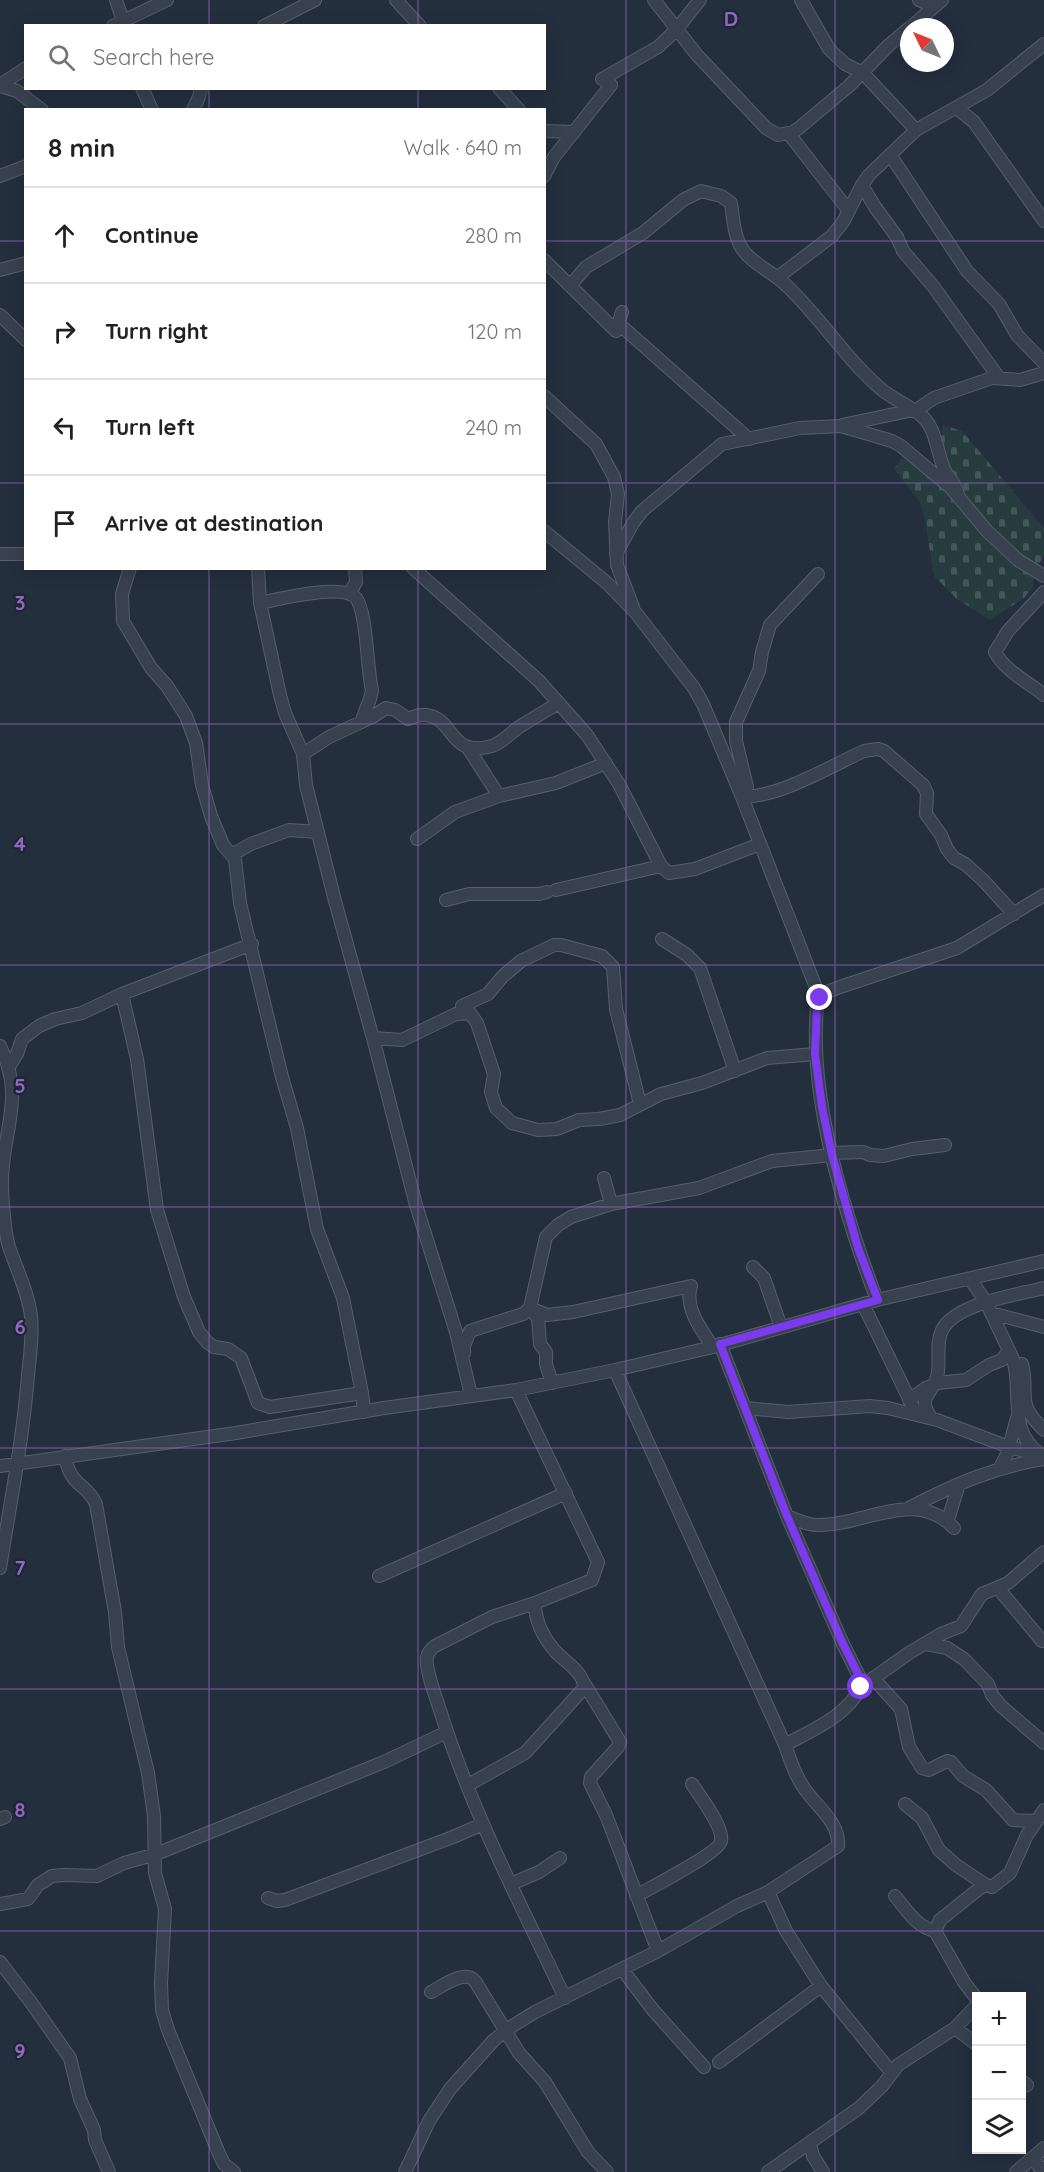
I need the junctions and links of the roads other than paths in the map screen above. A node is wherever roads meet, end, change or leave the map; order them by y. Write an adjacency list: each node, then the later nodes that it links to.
1 (116, 0): 11 (street)
2 (167, 0): 11 (street)
3 (315, 0): 12 (street)
4 (396, 0): 13 (street)
5 (654, 0): 14 (street)
6 (700, 0): 14 (street)
7 (801, 0): 19 (street)
8 (919, 0): 9 (street)
9 (940, 1): 10 (street)
10 (921, 18)
11 (118, 23)
12 (268, 24)
13 (418, 24)
14 (676, 30): 31 (street); 32 (street)
15 (900, 36): 19 (street)
16 (1044, 44): 17 (street)
17 (1038, 55): 28 (street)
18 (24, 69): 20 (street)
19 (863, 73): 29 (street); 32 (street)
20 (0, 85): 24 (street)
21 (143, 90): 25 (street)
22 (201, 90): 26 (street)
23 (501, 90): 27 (street)
24 (39, 108)
25 (151, 108)
26 (194, 108)
27 (517, 108)
28 (957, 108): 29 (street); 39 (street)
29 (916, 130): 33 (street)
30 (546, 131): 31 (street)
31 (574, 132): 35 (street)
32 (789, 134): 38 (street)
33 (891, 156): 37 (street); 47 (street)
34 (24, 167): 36 (street)
35 (546, 172)
36 (0, 176)
37 (862, 185): 38 (street); 49 (street)
38 (849, 211): 43 (street)
39 (1044, 221)
40 (546, 262): 44 (street)
41 (24, 264): 42 (street)
42 (0, 270)
43 (778, 277): 44 (street); 51 (street)
44 (570, 286): 53 (street)
45 (0, 315): 46 (street)
46 (24, 338)
47 (1044, 363)
48 (1044, 373): 49 (street)
49 (999, 378): 51 (street)
50 (546, 398): 58 (street)
51 (913, 410): 52 (street); 54 (street)
52 (841, 426): 53 (street); 54 (street)
53 (749, 439): 58 (street)
54 (958, 495): 64 (street)
55 (546, 533): 68 (street)
56 (0, 554): 57 (street)
57 (24, 554)
58 (616, 554): 68 (street)
59 (129, 570): 80 (street)
60 (258, 570): 67 (street)
61 (355, 570): 66 (street)
62 (415, 570): 70 (street)
63 (818, 574): 76 (street)
64 (1044, 576)
65 (1044, 592): 69 (street)
66 (350, 593): 67 (street); 71 (street)
67 (260, 603): 73 (street)
68 (636, 613): 76 (street)
69 (1044, 695)
70 (559, 703): 72 (street); 74 (street)
71 (361, 722): 72 (street); 73 (street)
72 (468, 748): 75 (street)
73 (303, 754): 77 (street)
74 (606, 763): 75 (street); 81 (street)
75 (499, 796): 78 (street)
76 (742, 797): 79 (street); 84 (street)
77 (318, 832): 80 (street); 90 (street)
78 (417, 839)
79 (760, 844): 81 (street); 88 (street)
80 (232, 854): 86 (street)
81 (661, 866): 83 (street)
82 (1044, 895): 84 (street)
83 (446, 900)
84 (1014, 914): 88 (street)
85 (662, 939): 94 (street)
86 (252, 944): 87 (street); 117 (street)
87 (122, 994): 93 (street); 117 (street)
88 (820, 998): 92 (street)
89 (462, 1006): 95 (street)
90 (373, 1038): 95 (street); 112 (street)
91 (0, 1046): 93 (street)
92 (815, 1054): 94 (street); 97 (street)
93 (8, 1068): 129 (street)
94 (735, 1071): 95 (street)
95 (640, 1104)
96 (945, 1145): 97 (street)
97 (832, 1154): 99 (street); 104 (street)
98 (604, 1178): 99 (street)
99 (611, 1204): 106 (street)
100 (1044, 1261): 102 (street)
101 (753, 1267): 108 (street)
102 (970, 1279): 104 (street); 107 (street)
103 (1044, 1288): 107 (street)
104 (878, 1300): 105 (street)
105 (863, 1304): 108 (street); 119 (street)
106 (530, 1308): 110 (street); 112 (street); 114 (street)
107 (990, 1312): 109 (street); 111 (street); 115 (street); 125 (street)
108 (781, 1327): 110 (street)
109 (1044, 1327)
110 (717, 1345): 113 (street); 120 (street)
111 (1009, 1350): 115 (street); 123 (street)
112 (465, 1370): 118 (street)
113 (615, 1370): 114 (street); 150 (street)
114 (552, 1383): 116 (street)
115 (933, 1385): 119 (street); 124 (street)
116 (516, 1389): 118 (street); 133 (street)
117 (362, 1393): 121 (street)
118 (471, 1395): 121 (street)
119 (909, 1400): 122 (street)
120 (745, 1408): 122 (street); 137 (street)
121 (364, 1412): 127 (street)
122 (917, 1415): 124 (street)
123 (1018, 1415): 126 (street); 128 (street)
124 (931, 1418): 126 (street)
125 (1044, 1430)
126 (1009, 1447): 128 (street); 131 (street)
127 (65, 1456): 129 (street); 157 (street)
128 (1044, 1457): 131 (street)
129 (18, 1463): 130 (street); 134 (street)
130 (0, 1466)
131 (1000, 1468): 132 (street)
132 (959, 1484): 135 (street); 135 (street)
133 (566, 1493): 140 (street); 142 (street)
134 (11, 1498): 136 (street); 139 (street)
135 (908, 1509): 137 (street)
136 (0, 1512)
137 (787, 1516): 147 (street)
138 (1044, 1552): 141 (street)
139 (0, 1568)
140 (379, 1576)
141 (998, 1588): 143 (street); 144 (street)
142 (535, 1603): 146 (street); 148 (street)
143 (1042, 1641)
144 (926, 1644): 145 (street); 149 (street)
145 (873, 1678): 147 (street); 155 (street)
146 (584, 1683): 152 (street); 162 (street)
147 (861, 1687): 150 (street)
148 (447, 1732): 152 (street); 157 (street)
149 (1044, 1743)
150 (785, 1745): 161 (street)
151 (692, 1784): 162 (street)
152 (468, 1785): 156 (street)
153 (905, 1804): 160 (street)
154 (1044, 1810): 155 (street)
155 (1035, 1821): 160 (street)
156 (483, 1824): 159 (street); 164 (street)
157 (156, 1854): 165 (street); 185 (street)
158 (560, 1858): 159 (street)
159 (511, 1884): 173 (street)
160 (986, 1885): 166 (street)
161 (768, 1892): 167 (street); 170 (street)
162 (636, 1896): 167 (street)
163 (895, 1896): 166 (street)
164 (268, 1898)
165 (0, 1904)
166 (935, 1931): 172 (street)
167 (658, 1951): 169 (street)
168 (0, 1962): 184 (street)
169 (622, 1969): 173 (street); 179 (street)
170 (821, 1986): 178 (street); 180 (street)
171 (430, 1992): 176 (street)
172 (972, 1993)
173 (565, 1998): 176 (street)
174 (972, 2010): 175 (street)
175 (955, 2028): 177 (street); 180 (street)
176 (506, 2030): 186 (street); 187 (street)
177 (972, 2041)
178 (719, 2062)
179 (704, 2067)
180 (891, 2072): 181 (street)
181 (810, 2144): 188 (street); 189 (street)
182 (1044, 2148): 183 (street)
183 (1033, 2158): 190 (street); 191 (street)
184 (109, 2172)
185 (234, 2172)
186 (405, 2172)
187 (607, 2172)
188 (768, 2172)
189 (823, 2172)
190 (1016, 2172)
191 (1044, 2172)

